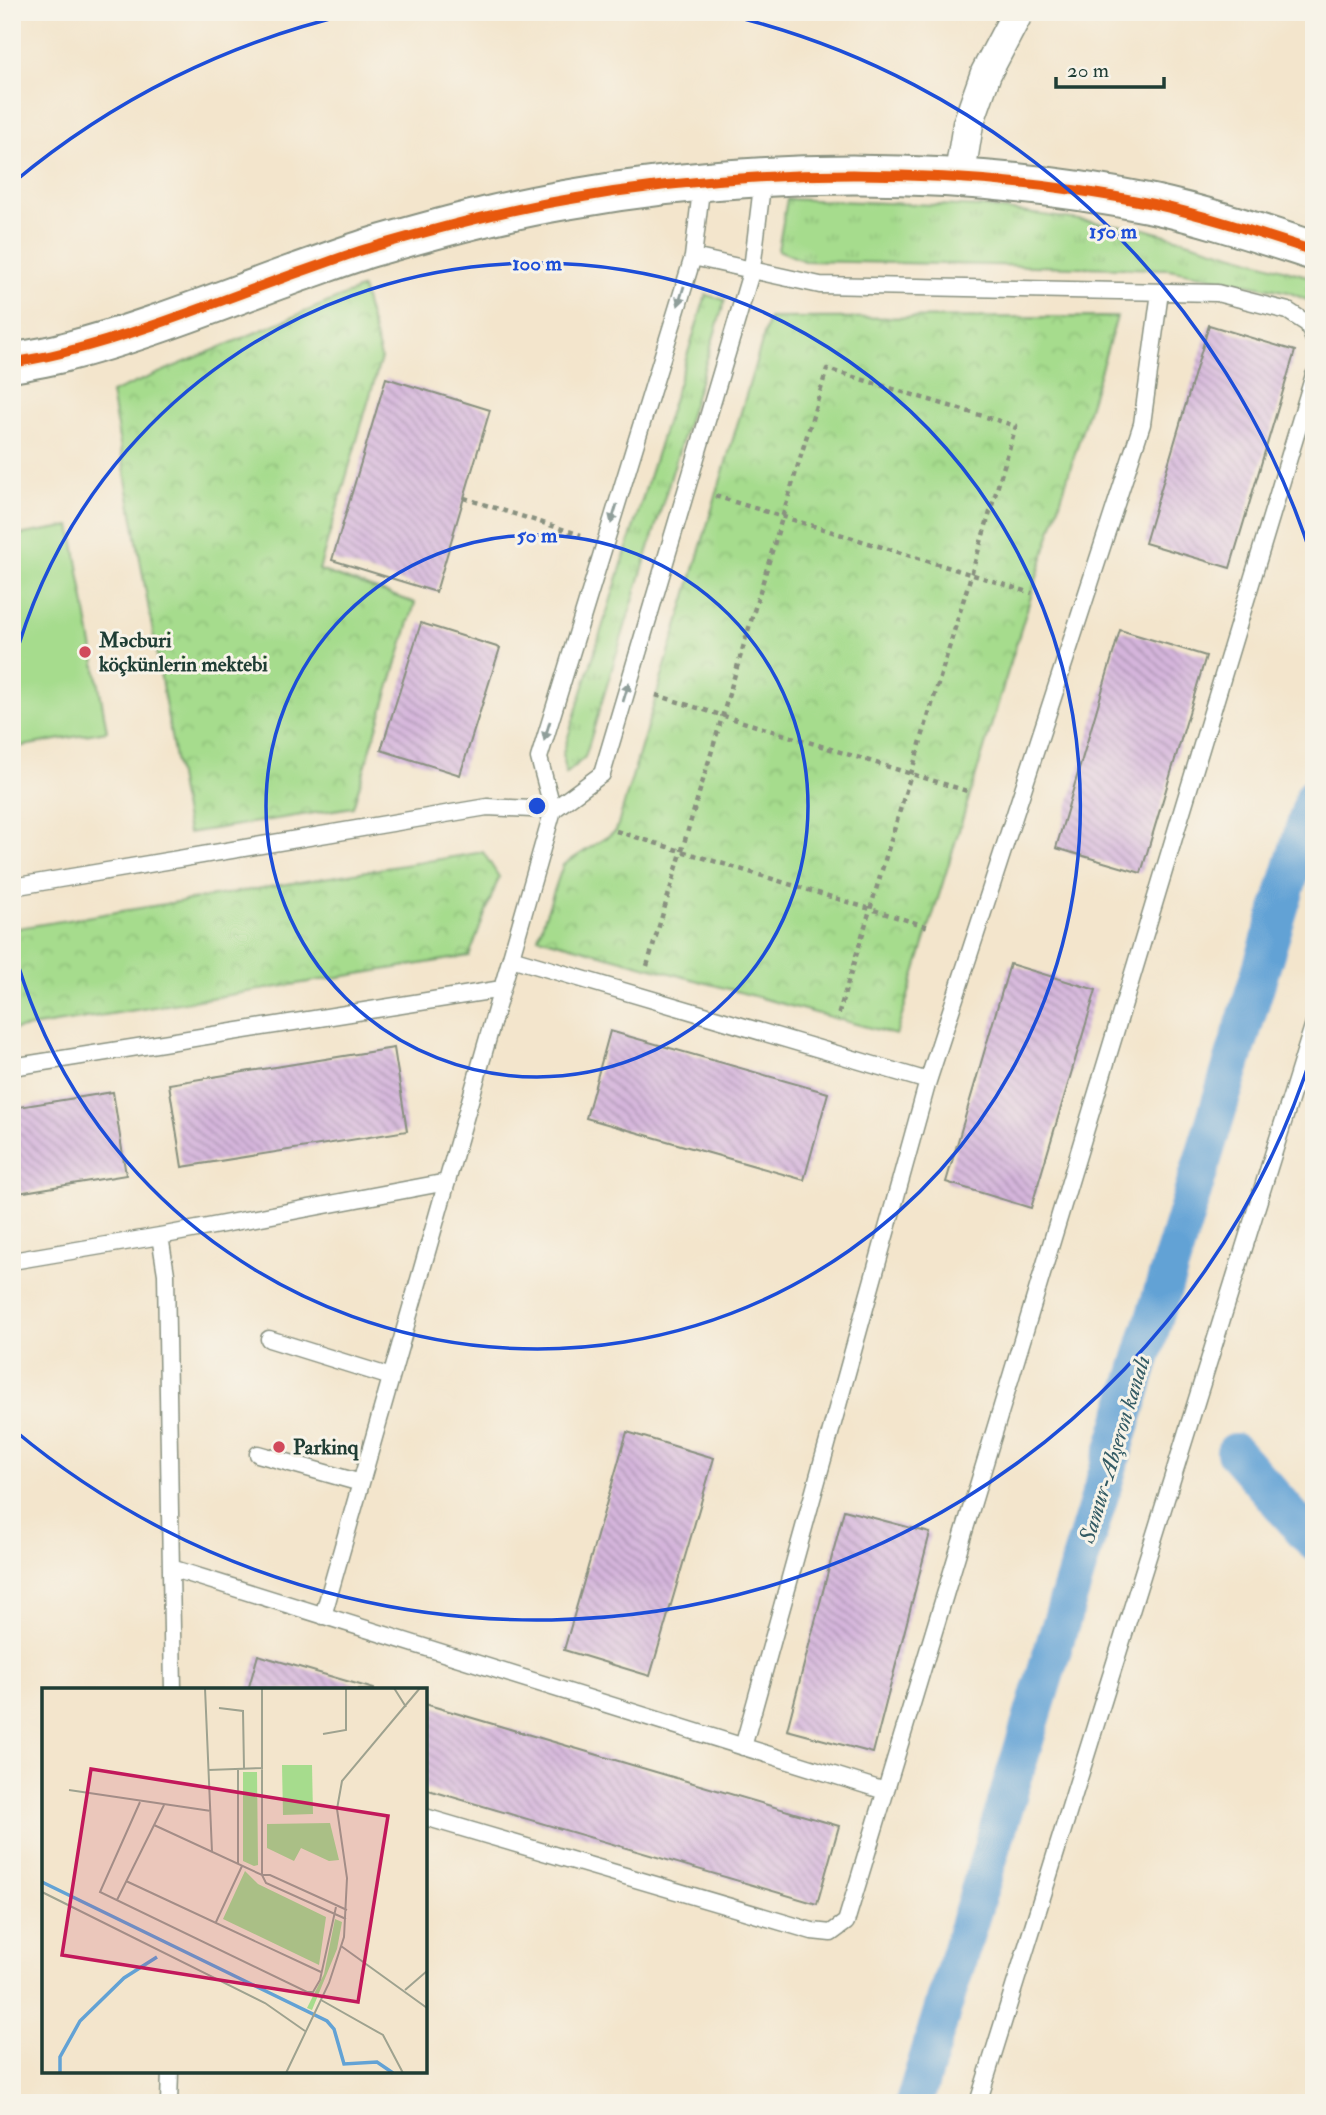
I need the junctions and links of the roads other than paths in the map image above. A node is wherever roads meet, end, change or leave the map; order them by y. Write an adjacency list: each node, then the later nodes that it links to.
1 (1018, 12): 3 (street)
2 (763, 178): 3 (street); 4 (street); 7 (lane)
3 (960, 180): 5 (street)
4 (702, 182): 6 (lane); 10 (street)
5 (1314, 251)
6 (694, 257): 7 (lane); 12 (lane, one-way to 12)
7 (752, 269): 8 (lane); 12 (lane, one-way to 7)
8 (1160, 292): 9 (lane); 18 (lane)
9 (1314, 340)
10 (12, 363)
11 (1314, 375): 30 (lane)
12 (553, 810): 13 (lane); 14 (lane)
13 (12, 887)
14 (510, 958): 15 (lane); 18 (lane)
15 (502, 989): 17 (lane); 19 (lane)
16 (1314, 1023): 34 (lane)
17 (12, 1067)
18 (928, 1081): 29 (lane)
19 (447, 1182): 20 (lane); 23 (lane)
20 (160, 1236): 21 (lane); 26 (lane)
21 (12, 1261)
22 (270, 1339): 23 (lane)
23 (391, 1377): 25 (lane)
24 (258, 1454): 25 (lane)
25 (361, 1483): 27 (lane)
26 (171, 1568): 27 (lane); 28 (lane)
27 (323, 1616): 29 (lane)
28 (173, 1688)
29 (743, 1747): 30 (lane)
30 (885, 1791): 31 (lane)
31 (427, 1818)
32 (170, 2073): 33 (lane)
33 (170, 2103)
34 (978, 2103)

